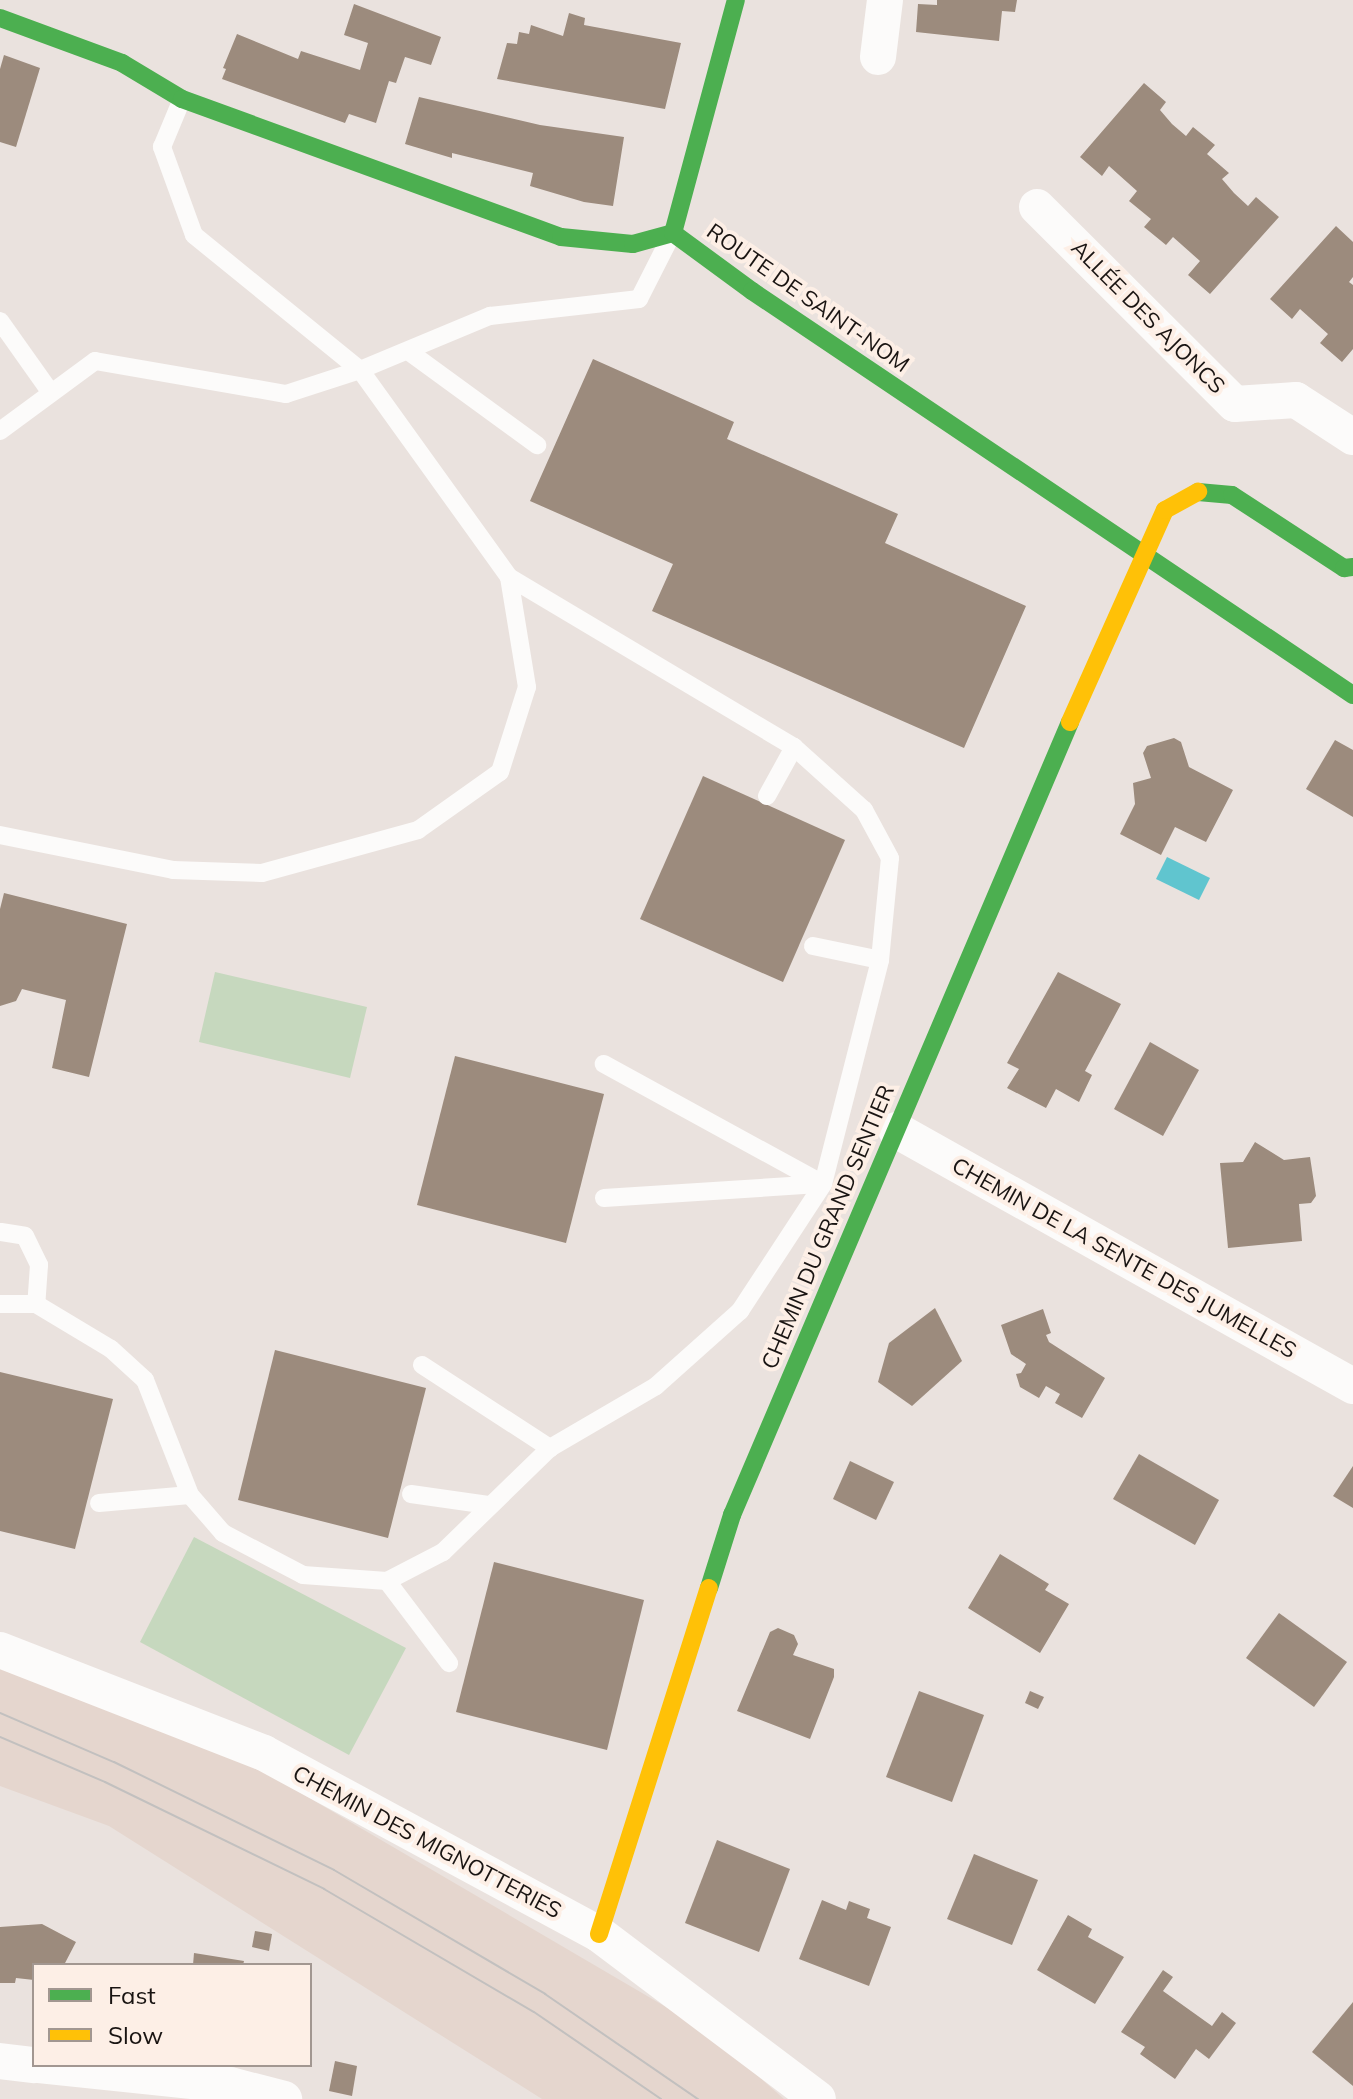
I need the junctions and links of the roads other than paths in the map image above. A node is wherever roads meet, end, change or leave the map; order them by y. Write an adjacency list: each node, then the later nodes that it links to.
1 (736, 0): 7 (street)
2 (885, 0): 4 (street)
3 (0, 18): 5 (street, ROUTE DE SAINT-NOM)
4 (878, 57)
5 (182, 99): 7 (street, ROUTE DE SAINT-NOM); 11 (lane)
6 (1037, 207): 14 (street, ALLÉE DES AJONCS)
7 (673, 233): 10 (lane); 16 (street, ROUTE DE SAINT-NOM)
8 (0, 321): 9 (lane)
9 (8, 343): 12 (lane)
10 (408, 351): 11 (lane); 15 (lane)
11 (360, 370): 12 (lane); 18 (lane)
12 (51, 393): 13 (lane)
13 (0, 431)
14 (1353, 437)
15 (537, 445)
16 (1145, 554): 17 (street); 19 (street, ROUTE DE SAINT-NOM); 26 (street, CHEMIN DU GRAND SENTIER)
17 (1353, 567)
18 (509, 577): 20 (lane); 22 (lane)
19 (1353, 695)
20 (794, 747): 21 (lane); 24 (lane)
21 (767, 796)
22 (0, 835)
23 (813, 946): 24 (lane)
24 (880, 960): 27 (lane)
25 (604, 1064): 27 (lane)
26 (896, 1130): 33 (street, CHEMIN DE LA SENTE DES JUMELLES); 42 (street, CHEMIN DU GRAND SENTIER)
27 (823, 1184): 28 (lane); 34 (lane)
28 (604, 1198)
29 (1, 1232): 31 (lane)
30 (0, 1304): 31 (lane)
31 (36, 1304): 36 (lane)
32 (422, 1365): 34 (lane)
33 (1353, 1386)
34 (550, 1448): 38 (lane)
35 (411, 1494): 38 (lane)
36 (190, 1495): 37 (lane); 39 (lane)
37 (99, 1503)
38 (488, 1505): 39 (lane)
39 (387, 1581): 41 (lane)
40 (0, 1650): 42 (street, CHEMIN DES MIGNOTTERIES)
41 (449, 1663)
42 (599, 1934): 47 (street, CHEMIN DES MIGNOTTERIES)
43 (0, 2061): 44 (street)
44 (32, 2065)
45 (55, 2067): 46 (street)
46 (284, 2099)
47 (818, 2099)

